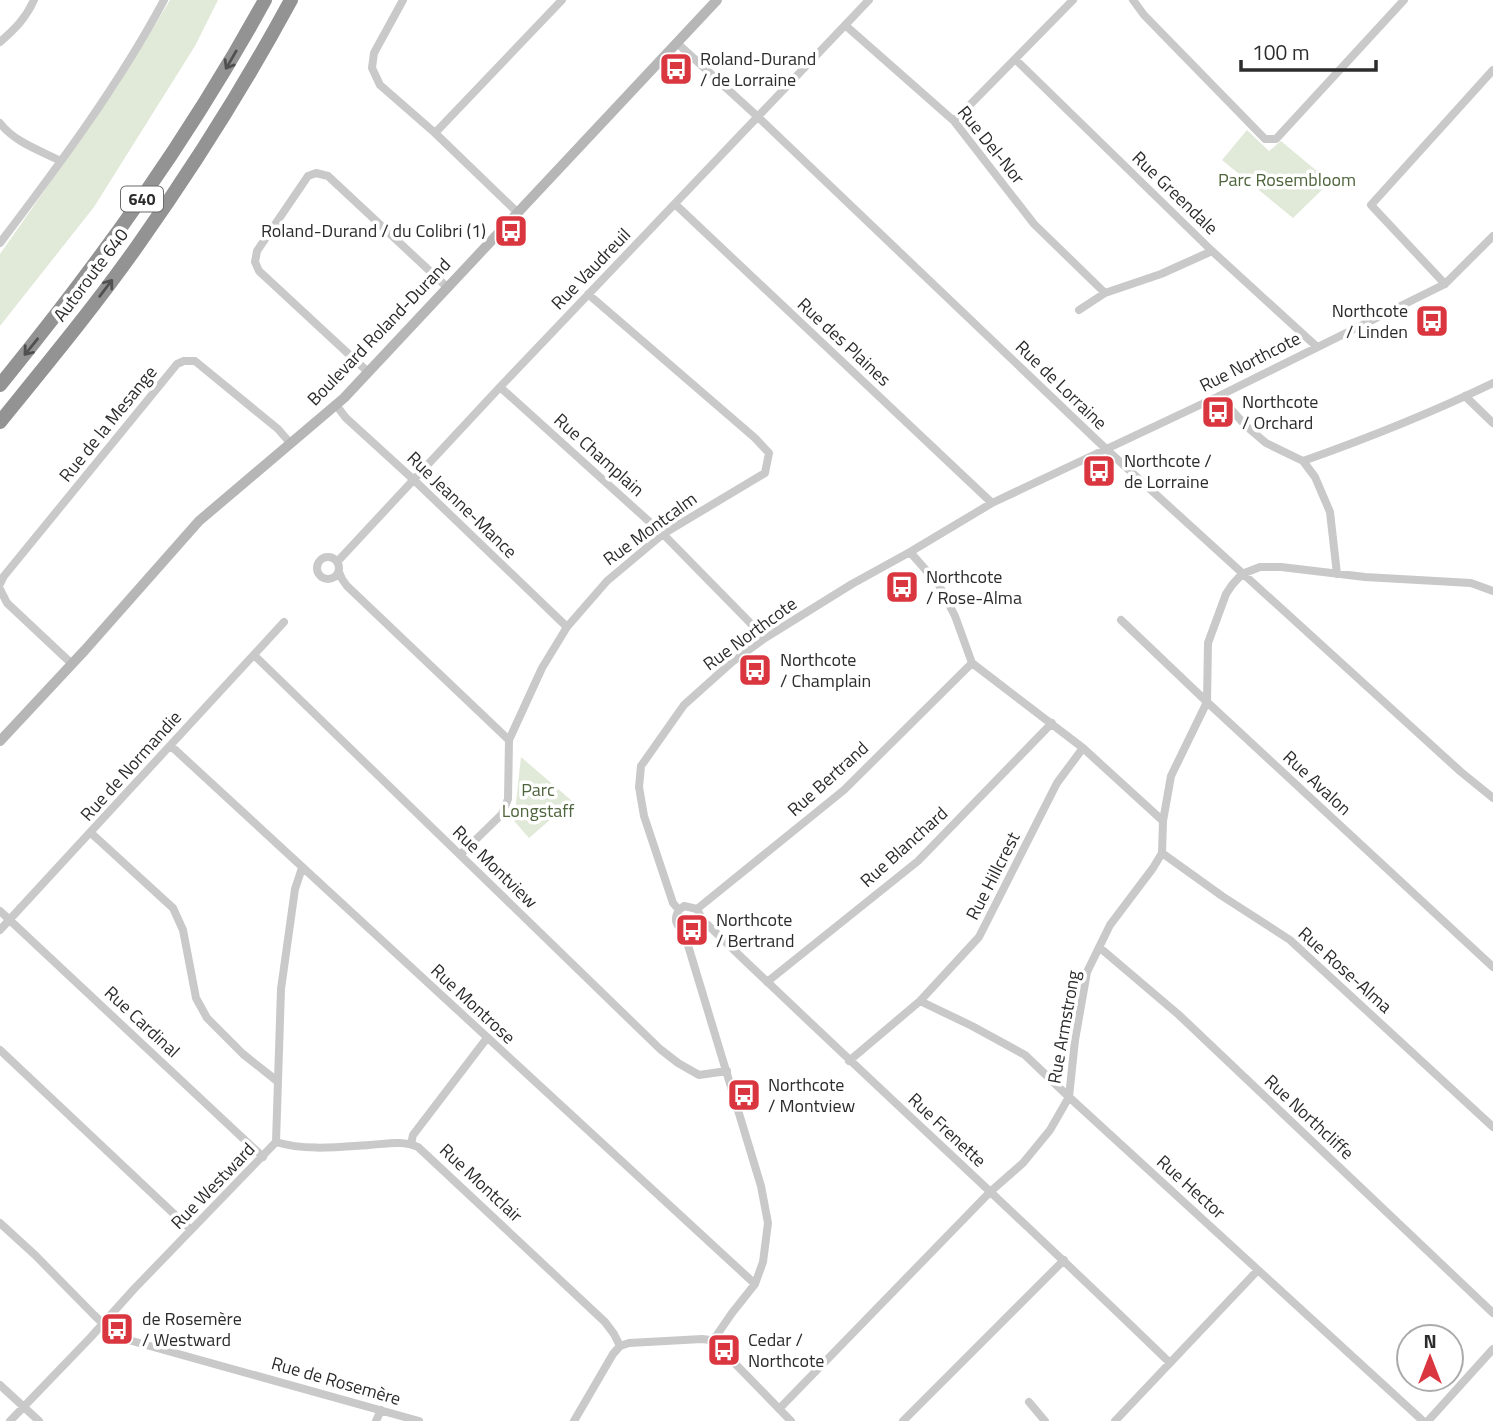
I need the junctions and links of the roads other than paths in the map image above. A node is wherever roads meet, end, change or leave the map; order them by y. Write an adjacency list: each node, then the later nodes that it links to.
1 (34, 0): 13 (street)
2 (164, 0): 21 (street)
3 (264, 0): 35 (highway, Autoroute 640 / 640, one-way to 35)
4 (291, 0): 40 (highway, Autoroute 640 / 640, one-way to 4)
5 (403, 0): 20 (street)
6 (562, 0): 20 (street)
7 (718, 0): 14 (street, Boulevard Roland-Durand)
8 (869, 0): 12 (street, Rue Vaudreuil)
9 (1073, 0): 15 (street)
10 (1133, 0): 11 (street)
11 (1404, 0)
12 (845, 25): 17 (street, Rue Vaudreuil); 18 (street, Rue Del-Nor)
13 (0, 42)
14 (677, 43): 17 (street, Rue de Lorraine); 23 (street, Boulevard Roland-Durand)
15 (1015, 59): 18 (street); 26 (street, Rue Greendale)
16 (1493, 71): 27 (street)
17 (758, 117): 22 (street, Rue Vaudreuil); 43 (street, Rue de Lorraine)
18 (954, 121): 29 (street, Rue Del-Nor)
19 (0, 123): 21 (street)
20 (435, 133): 23 (street)
21 (61, 161): 25 (street)
22 (675, 204): 30 (street, Rue Vaudreuil); 46 (street, Rue des Plaines)
23 (518, 213): 28 (street, Boulevard Roland-Durand)
24 (1493, 236): 27 (street, Rue Northcote)
25 (0, 243)
26 (1212, 251): 29 (street); 32 (street, Rue Greendale)
27 (1445, 284): 32 (street, Rue Northcote)
28 (448, 288): 33 (street, Boulevard Roland-Durand); 33 (street)
29 (1105, 293): 31 (street)
30 (589, 294): 36 (street, Rue Vaudreuil); 47 (street, Rue Montcalm)
31 (1079, 310)
32 (1316, 346): 37 (street, Rue Northcote)
33 (368, 372): 39 (street, Boulevard Roland-Durand)
34 (1493, 383): 38 (street)
35 (0, 386)
36 (500, 387): 45 (street, Rue Vaudreuil); 47 (street, Rue Champlain)
37 (1219, 396): 43 (street, Rue Northcote); 44 (street)
38 (1465, 396): 41 (street); 44 (street)
39 (337, 405): 42 (street, Boulevard Roland-Durand); 45 (street, Rue Jeanne-Mance)
40 (0, 422)
41 (1493, 423)
42 (290, 444): 53 (street, Rue de la Mesange); 61 (street, Boulevard Roland-Durand)
43 (1106, 449): 46 (street, Rue Northcote); 51 (street, Rue de Lorraine)
44 (1303, 461): 52 (street)
45 (414, 480): 49 (street, Rue Vaudreuil); 57 (street, Rue Jeanne-Mance)
46 (992, 503): 48 (street, Rue Northcote)
47 (663, 534): 57 (street, Rue Montcalm); 58 (street, Rue Champlain)
48 (910, 552): 58 (street, Rue Northcote); 60 (street)
49 (338, 562): 50 (street); 50 (street)
50 (339, 572): 65 (street)
51 (1242, 574): 52 (street); 62 (street); 68 (street, Rue de Lorraine)
52 (1337, 574): 54 (street)
53 (0, 586): 61 (street, Rue de la Mesange)
54 (1493, 591)
55 (1121, 620): 62 (street, Rue Avalon)
56 (284, 622): 59 (street, Rue de Normandie)
57 (567, 627): 65 (street, Rue Montcalm)
58 (765, 638): 75 (street, Rue Northcote)
59 (254, 655): 66 (street, Rue de Normandie); 72 (street, Rue Montview)
60 (972, 663): 63 (street); 74 (street, Rue Bertrand)
61 (72, 664): 64 (street, Boulevard Roland-Durand)
62 (1206, 702): 69 (street); 82 (street, Rue Avalon)
63 (1052, 723): 67 (street); 83 (street, Rue Blanchard)
64 (1, 738)
65 (509, 740): 72 (street, Rue Montcalm)
66 (171, 746): 70 (street, Rue de Normandie); 73 (street, Rue Montrose)
67 (1083, 748): 69 (street); 84 (street, Rue Hillcrest)
68 (1493, 798)
69 (1163, 821): 71 (street)
70 (92, 833): 77 (street, Rue de Normandie); 89 (street)
71 (1162, 853): 81 (street, Rue Armstrong); 91 (street, Rue Rose-Alma)
72 (460, 855): 88 (street, Rue Montview)
73 (302, 868): 85 (street, Rue Montrose); 89 (street, Rue Westward)
74 (698, 909): 75 (street); 78 (street)
75 (679, 910): 80 (street, Rue Northcote)
76 (0, 911): 77 (street, Rue Cardinal)
77 (10, 920): 79 (street, Rue de Normandie); 94 (street, Rue Cardinal)
78 (701, 922): 80 (street); 83 (street, Rue Frenette)
79 (0, 930)
80 (687, 932): 88 (street, Rue Northcote)
81 (1099, 947): 90 (street, Rue Armstrong); 101 (street, Rue Northcliffe)
82 (1493, 967)
83 (767, 982): 87 (street, Rue Frenette)
84 (920, 1001): 87 (street, Rue Hillcrest); 90 (street, Rue Hector)
85 (487, 1038): 93 (street); 100 (street, Rue Montrose)
86 (0, 1050): 97 (street)
87 (849, 1061): 95 (street, Rue Frenette)
88 (727, 1071): 100 (street, Rue Northcote)
89 (277, 1081): 92 (street, Rue Westward)
90 (1069, 1097): 95 (street, Rue Armstrong); 99 (street, Rue Hector)
91 (1493, 1127)
92 (276, 1142): 93 (street); 94 (street, Rue Westward)
93 (411, 1143): 104 (street, Rue Montclair)
94 (263, 1157): 97 (street, Rue Westward)
95 (990, 1192): 98 (street, Rue Frenette); 110 (street, Rue Armstrong)
96 (0, 1223): 102 (street, Rue de Rosemère)
97 (191, 1230): 102 (street, Rue Westward)
98 (1064, 1260): 106 (street, Rue Frenette); 118 (street)
99 (1258, 1270): 106 (street); 121 (street, Rue Hector)
100 (755, 1284): 103 (street, Rue Northcote)
101 (1493, 1313)
102 (103, 1324): 109 (street, Rue Westward); 111 (street, Rue de Rosemère)
103 (712, 1342): 104 (street); 110 (street)
104 (620, 1346): 116 (street)
105 (1493, 1349): 122 (street)
106 (1170, 1363): 120 (street)
107 (0, 1385): 109 (street)
108 (1029, 1402): 119 (street)
109 (24, 1407): 112 (street, Rue Westward); 113 (street)
110 (779, 1409): 117 (street)
111 (381, 1410): 114 (street); 115 (street, Rue de Rosemère)
112 (10, 1421)
113 (39, 1421)
114 (376, 1421)
115 (419, 1421)
116 (574, 1421)
117 (791, 1421)
118 (903, 1421)
119 (1045, 1421)
120 (1115, 1421)
121 (1423, 1421)
122 (1428, 1421)

